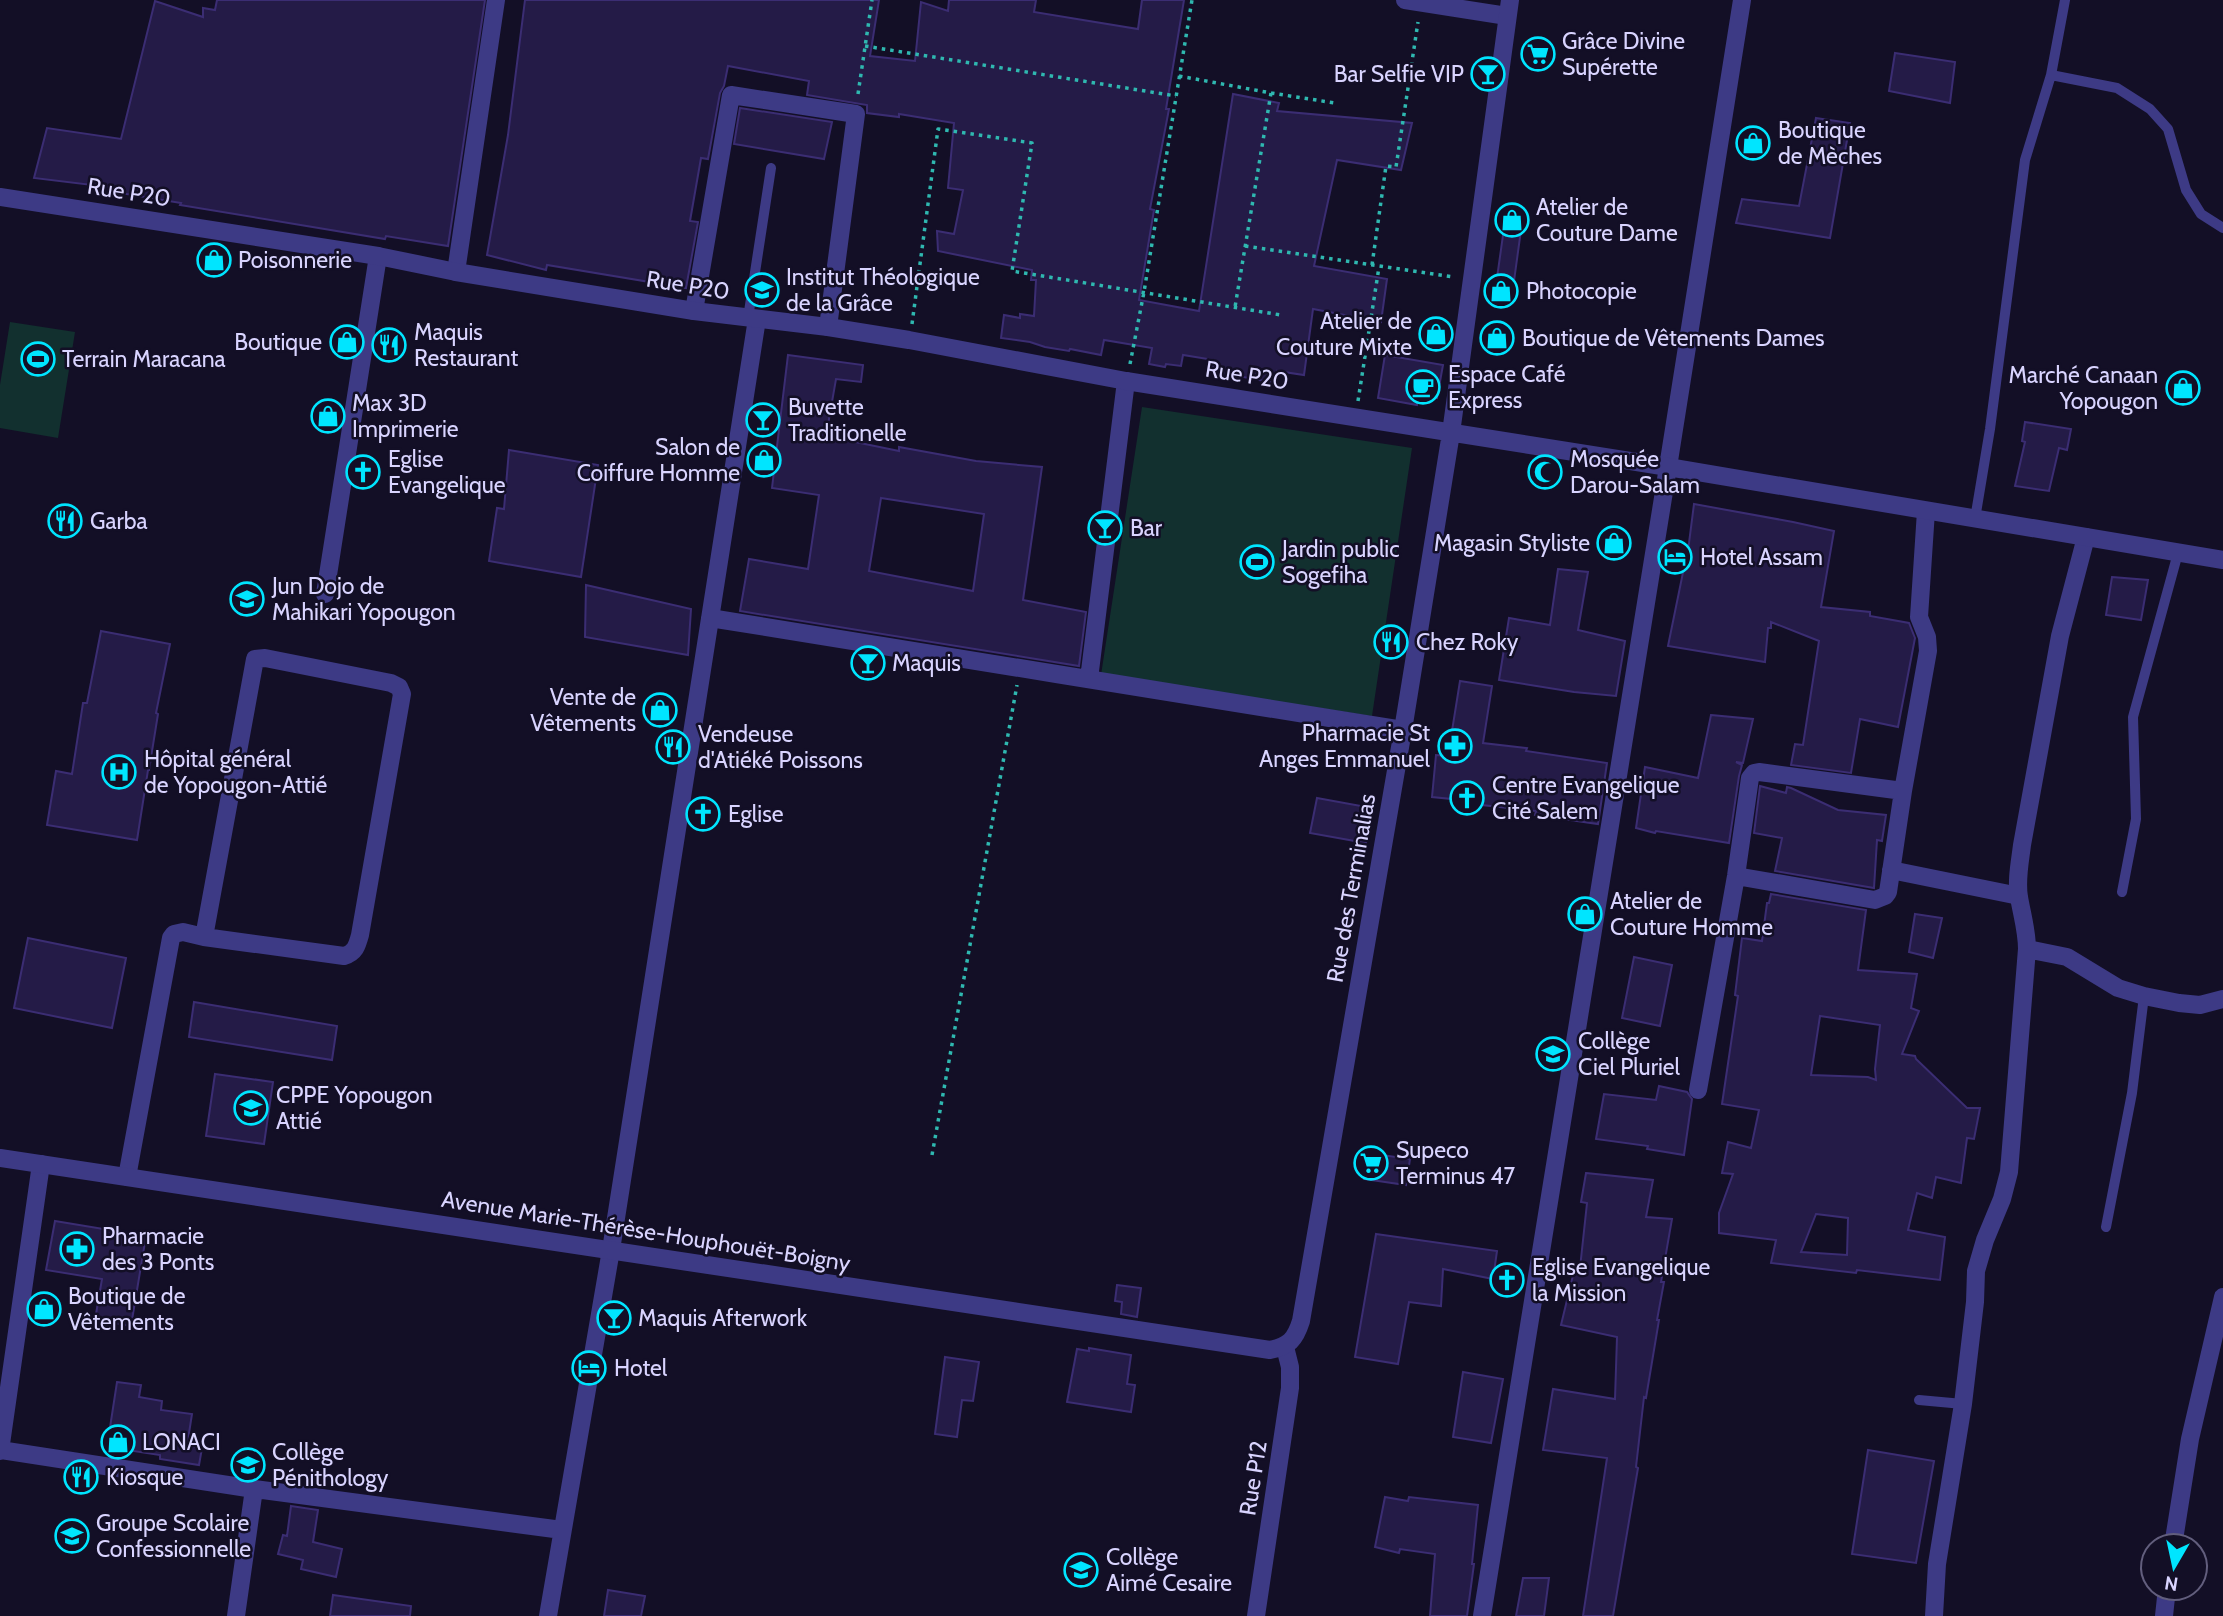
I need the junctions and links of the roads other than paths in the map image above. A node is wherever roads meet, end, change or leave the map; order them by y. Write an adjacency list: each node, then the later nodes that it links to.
1 (496, 0): 11 (street)
2 (1742, 0): 17 (street)
3 (2065, 0): 6 (lane)
4 (1413, 1): 5 (street)
5 (1508, 8): 16 (street, Rue des Terminalias)
6 (2051, 75): 9 (lane); 19 (lane)
7 (771, 167): 13 (lane)
8 (0, 197): 10 (street, Rue P20)
9 (2223, 229)
10 (378, 256): 11 (street, Rue P20); 23 (street)
11 (456, 272): 12 (street, Rue P20)
12 (694, 311): 13 (street, Rue P20); 14 (street)
13 (752, 319): 14 (street, Rue P20); 24 (street)
14 (828, 327): 15 (street, Rue P20)
15 (1126, 381): 16 (street, Rue P20); 25 (street)
16 (1451, 433): 17 (street, Rue P20); 26 (street, Rue des Terminalias)
17 (1668, 467): 18 (street, Rue P20); 53 (street)
18 (1926, 511): 19 (street, Rue P20); 27 (street)
19 (1975, 519): 20 (street, Rue P20)
20 (2086, 537): 21 (street, Rue P20); 31 (street)
21 (2178, 553): 22 (street, Rue P20); 30 (lane)
22 (2223, 560)
23 (326, 594)
24 (710, 618): 25 (street); 41 (street)
25 (1090, 679): 26 (street)
26 (1403, 730): 43 (street, Rue des Terminalias)
27 (1903, 791): 28 (street); 29 (street)
28 (1891, 870): 29 (street); 31 (street)
29 (1736, 876): 36 (street)
30 (2122, 892)
31 (2019, 896): 33 (street)
32 (204, 937): 32 (street); 39 (street)
33 (2027, 949): 34 (street); 45 (street)
34 (2144, 996): 35 (street); 40 (lane)
35 (2223, 999)
36 (1698, 1090)
37 (0, 1158): 38 (street, Avenue Marie-Thérèse-Houphouët-Boigny)
38 (41, 1164): 39 (street, Avenue Marie-Thérèse-Houphouët-Boigny); 46 (street)
39 (127, 1177): 41 (street, Avenue Marie-Thérèse-Houphouët-Boigny)
40 (2106, 1227)
41 (611, 1250): 43 (street, Avenue Marie-Thérèse-Houphouët-Boigny); 48 (street)
42 (2223, 1297): 49 (street)
43 (1285, 1347): 52 (street, Rue P12)
44 (1919, 1400): 45 (lane)
45 (1963, 1404): 54 (street)
46 (0, 1451): 47 (street)
47 (254, 1489): 48 (street); 50 (street)
48 (562, 1530): 51 (street)
49 (2175, 1532)
50 (236, 1616)
51 (548, 1616)
52 (1256, 1616)
53 (1482, 1616)
54 (1934, 1616)

